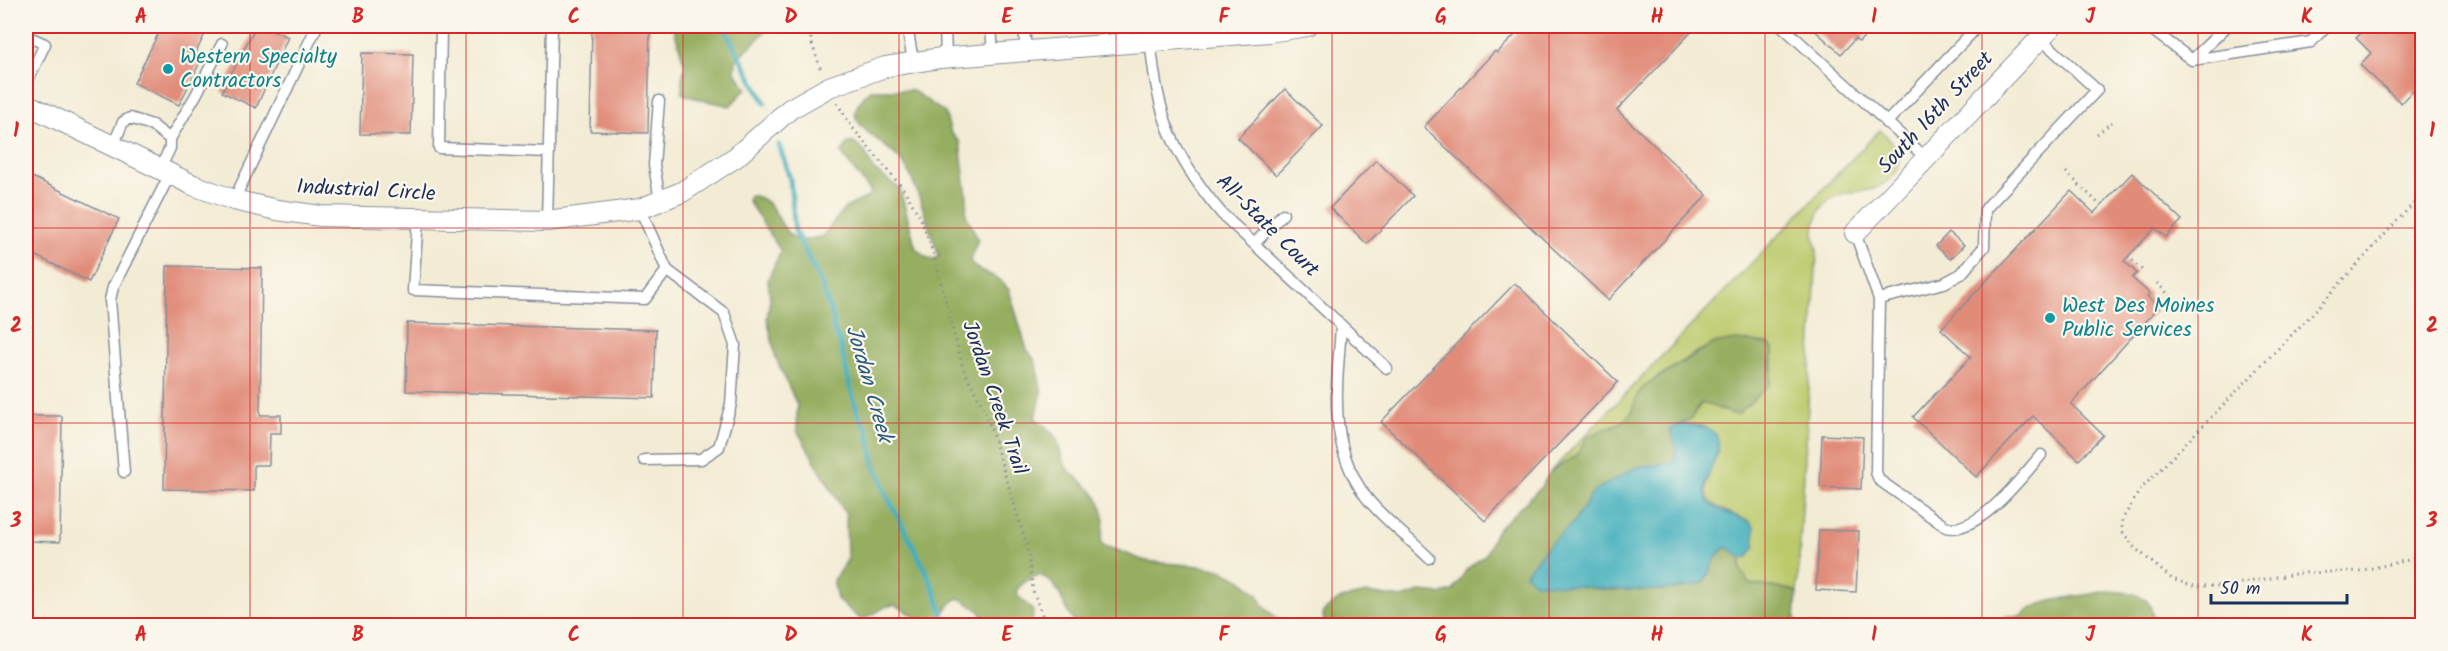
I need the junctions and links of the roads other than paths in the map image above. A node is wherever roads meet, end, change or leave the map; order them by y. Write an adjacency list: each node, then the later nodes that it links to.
1 (317, 26): 33 (lane)
2 (441, 26): 30 (lane)
3 (552, 26): 30 (lane)
4 (907, 26): 23 (lane)
5 (945, 26): 21 (lane)
6 (991, 26): 20 (lane)
7 (1024, 26): 19 (lane)
8 (1307, 26): 14 (street, Industrial Circle)
9 (1782, 26): 27 (lane)
10 (1978, 26): 27 (lane)
11 (2147, 26): 22 (lane)
12 (2227, 26): 22 (lane)
13 (2326, 26): 22 (lane)
14 (1239, 30): 16 (street, Industrial Circle)
15 (2046, 32): 31 (street, South 16th Street); 42 (lane)
16 (1150, 33): 19 (street, Industrial Circle); 40 (lane, All-State Court)
17 (29, 37): 24 (lane)
18 (222, 44): 28 (lane)
19 (1026, 52): 20 (street, Industrial Circle)
20 (993, 54): 21 (street, Industrial Circle)
21 (946, 57): 23 (street, Industrial Circle)
22 (2192, 60)
23 (913, 61): 34 (street, Industrial Circle)
24 (26, 84)
25 (659, 101): 34 (lane)
26 (26, 104): 29 (street, Industrial Circle)
27 (1886, 123): 31 (lane)
28 (170, 139): 29 (lane); 32 (lane)
29 (113, 146): 32 (street, Industrial Circle)
30 (549, 152): 38 (lane)
31 (1927, 159): 39 (street, South 16th Street)
32 (165, 172): 33 (street, Industrial Circle); 47 (lane)
33 (234, 200): 37 (street, Industrial Circle)
34 (660, 201): 35 (street, Industrial Circle)
35 (640, 209): 38 (street, Industrial Circle); 41 (lane)
36 (1283, 214): 40 (lane)
37 (418, 218): 38 (street, Industrial Circle); 41 (lane)
38 (547, 221)
39 (1855, 233): 42 (lane)
40 (1254, 244): 43 (lane, All-State Court)
41 (668, 270): 46 (lane)
42 (1879, 298): 45 (lane)
43 (1341, 327): 44 (lane, All-State Court); 48 (lane)
44 (1387, 368)
45 (2041, 455)
46 (644, 460)
47 (124, 472)
48 (1429, 558)

